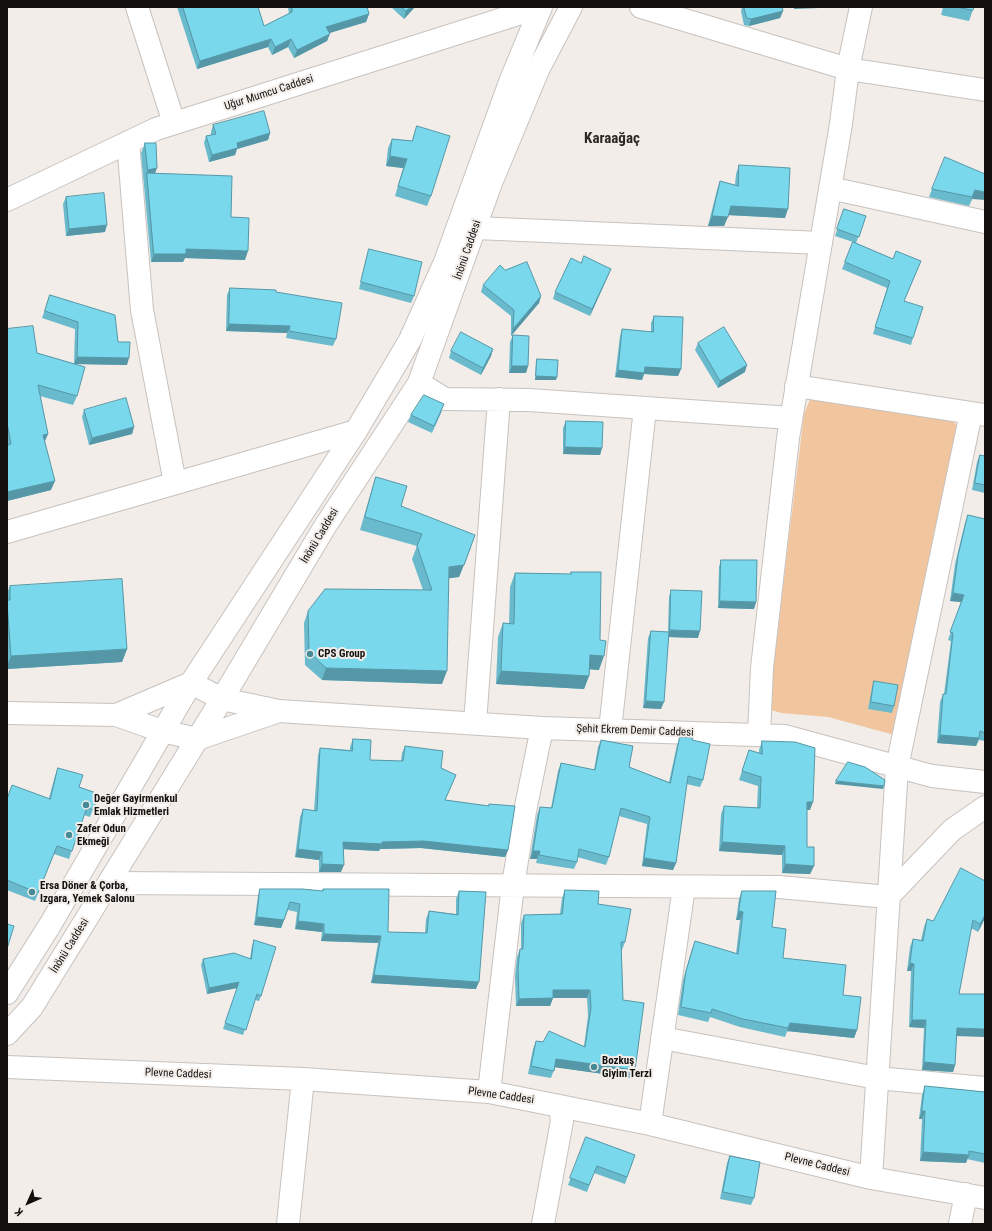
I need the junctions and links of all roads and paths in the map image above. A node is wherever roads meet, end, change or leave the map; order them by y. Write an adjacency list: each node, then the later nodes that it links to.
1 (137, 7): 8 (street)
2 (540, 7): 8 (street, Uğur Mumcu Caddesi); 21 (street, İnönü Caddesi)
3 (571, 7): 13 (street, İnönü Caddesi)
4 (641, 7): 6 (street)
5 (861, 7): 6 (street)
6 (848, 69): 7 (street); 10 (street)
7 (985, 90)
8 (174, 123): 9 (street, Uğur Mumcu Caddesi)
9 (128, 142): 11 (street, Uğur Mumcu Caddesi); 22 (street)
10 (830, 188): 12 (street); 14 (street)
11 (7, 200)
12 (985, 222)
13 (476, 228): 14 (street); 15 (street, İnönü Caddesi)
14 (821, 243): 16 (street)
15 (419, 383): 17 (street); 25 (street, İnönü Caddesi)
16 (796, 386): 19 (street); 20 (street)
17 (499, 399): 18 (street); 29 (street)
18 (645, 408): 20 (street); 31 (street)
19 (978, 414): 35 (street)
20 (791, 418): 33 (street)
21 (356, 432): 22 (street); 24 (street, İnönü Caddesi)
22 (175, 483): 23 (street)
23 (7, 532)
24 (191, 683): 25 (street, Şehit Ekrem Demir Caddesi); 28 (street); 32 (street, İnönü Caddesi)
25 (222, 698): 26 (street, Şehit Ekrem Demir Caddesi); 34 (street, İnönü Caddesi)
26 (279, 710): 29 (street, Şehit Ekrem Demir Caddesi); 34 (street)
27 (7, 713): 28 (street)
28 (116, 715): 32 (street)
29 (475, 723): 30 (street, Şehit Ekrem Demir Caddesi)
30 (542, 728): 31 (street, Şehit Ekrem Demir Caddesi); 39 (street)
31 (610, 730): 33 (street, Şehit Ekrem Demir Caddesi)
32 (162, 731): 34 (street); 42 (street, İnönü Caddesi)
33 (759, 735): 35 (street, Şehit Ekrem Demir Caddesi)
34 (197, 739): 38 (street, İnönü Caddesi)
35 (897, 766): 36 (street, Şehit Ekrem Demir Caddesi); 41 (street)
36 (985, 782)
37 (985, 807): 41 (street)
38 (110, 882): 39 (street); 43 (street, İnönü Caddesi)
39 (513, 886): 40 (street); 49 (street)
40 (684, 887): 41 (street); 44 (street)
41 (888, 897): 46 (street)
42 (7, 993)
43 (7, 1034)
44 (662, 1038): 46 (street); 51 (street)
45 (7, 1067): 47 (street, Plevne Caddesi)
46 (877, 1078): 48 (street); 52 (street)
47 (303, 1079): 49 (street, Plevne Caddesi); 54 (street)
48 (985, 1088)
49 (489, 1092): 50 (street, Plevne Caddesi)
50 (560, 1106): 51 (street, Plevne Caddesi); 55 (street)
51 (650, 1124): 52 (street, Plevne Caddesi)
52 (871, 1178): 53 (street, Plevne Caddesi)
53 (976, 1196): 56 (street)
54 (288, 1224)
55 (543, 1224)
56 (960, 1224)

